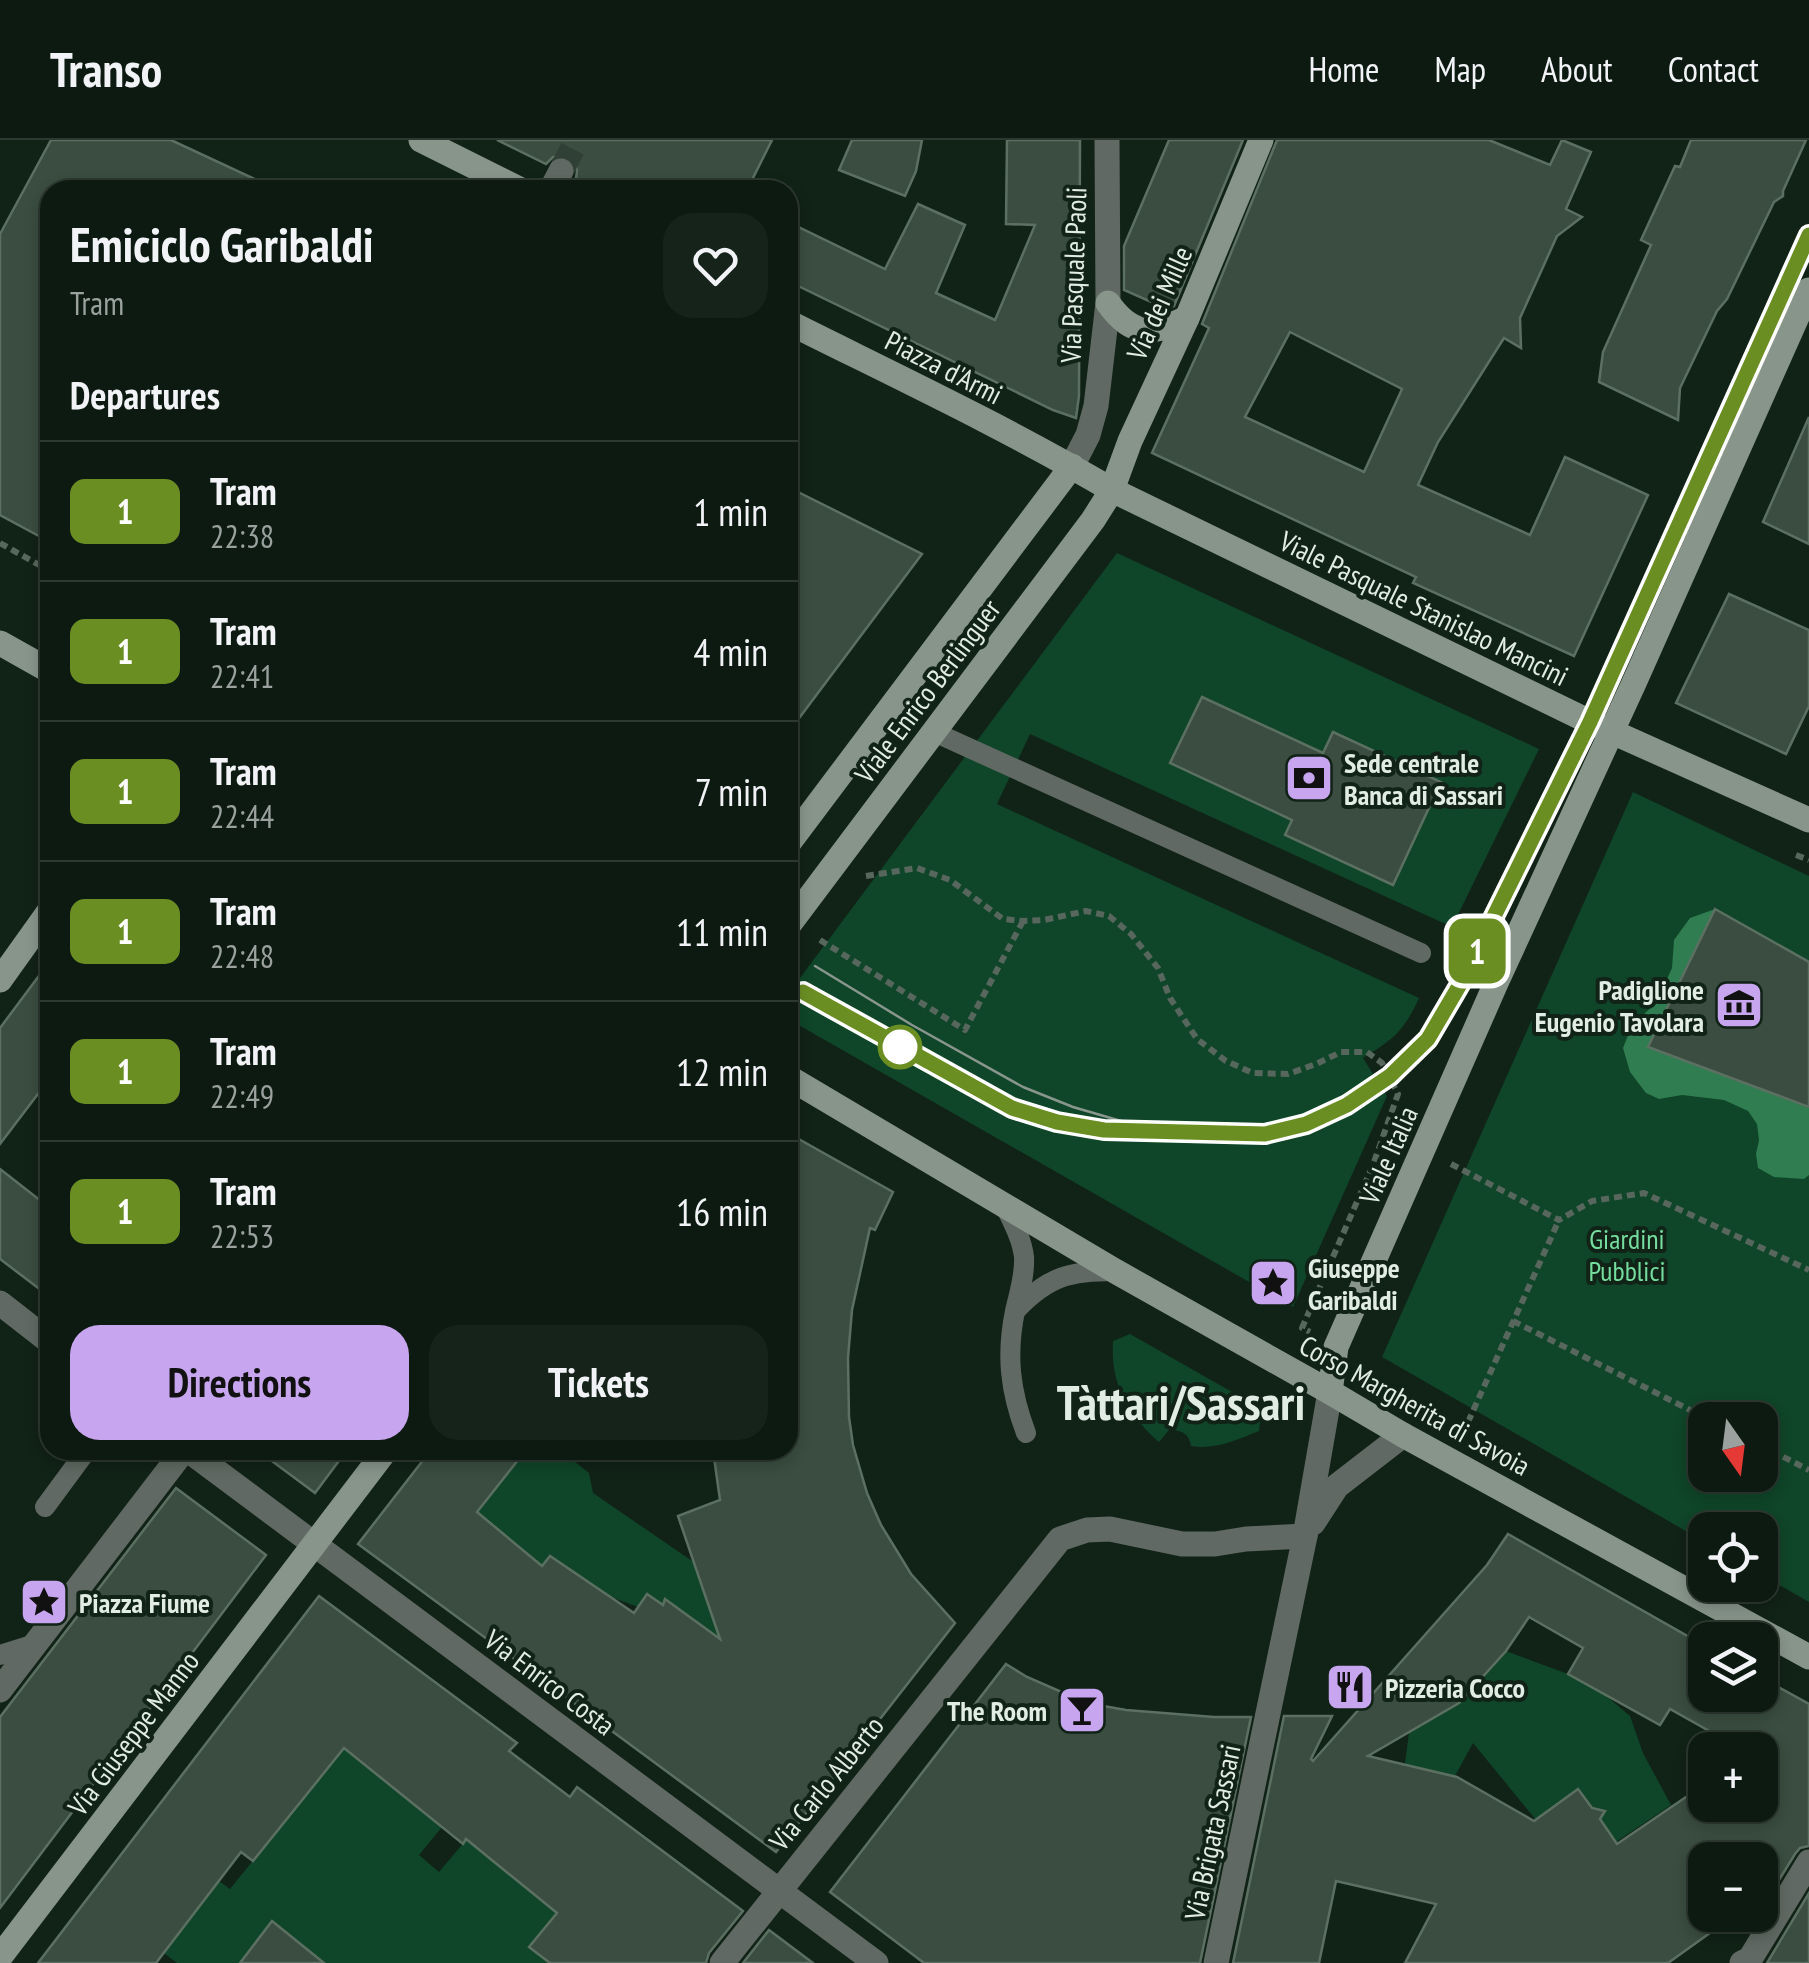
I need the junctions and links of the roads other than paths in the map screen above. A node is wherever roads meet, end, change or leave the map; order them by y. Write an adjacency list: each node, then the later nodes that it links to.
1 (420, 140): 4 (street)
2 (1106, 140): 6 (street, Via Pasquale Paoli)
3 (1261, 140): 7 (street, Via dei Mille)
4 (502, 180)
5 (1809, 290): 14 (street, Viale Italia)
6 (1108, 303): 7 (street); 9 (street, Via Pasquale Paoli)
7 (1187, 318): 10 (street, Via dei Mille)
8 (798, 327): 9 (street, Piazza d'Armi)
9 (1072, 466): 10 (street, Viale Pasquale Stanislao Mancini); 16 (street, Viale Enrico Berlinguer)
10 (1112, 490): 13 (street, Viale Enrico Berlinguer); 14 (street, Viale Pasquale Stanislao Mancini)
11 (0, 643): 12 (street)
12 (40, 665)
13 (934, 732): 17 (street, Viale Enrico Berlinguer); 19 (lane)
14 (1612, 732): 15 (street, Viale Pasquale Stanislao Mancini); 27 (street, Viale Italia)
15 (1809, 820)
16 (798, 831)
17 (798, 913)
18 (40, 924): 20 (street)
19 (1421, 953)
20 (0, 980)
21 (798, 1083): 22 (street, Corso Margherita di Savoia)
22 (1005, 1206): 23 (street, Corso Margherita di Savoia); 25 (lane)
23 (1116, 1271): 25 (lane); 27 (street, Corso Margherita di Savoia)
24 (0, 1303): 26 (street)
25 (1015, 1311): 28 (lane)
26 (40, 1334)
27 (1330, 1392): 29 (street, Corso Margherita di Savoia); 35 (street, Via Brigata Sassari)
28 (1026, 1433)
29 (1403, 1436): 35 (street); 39 (street, Corso Margherita di Savoia)
30 (80, 1460): 34 (lane)
31 (178, 1460): 37 (street)
32 (200, 1460): 36 (street, Via Enrico Costa)
33 (378, 1460): 36 (street, Via Giuseppe Manno)
34 (45, 1507)
35 (1305, 1536): 42 (street, Via Carlo Alberto); 48 (street, Via Brigata Sassari)
36 (314, 1543): 42 (street, Via Enrico Costa); 43 (street, Via Giuseppe Manno)
37 (36, 1644): 38 (lane); 40 (street)
38 (0, 1655)
39 (1809, 1657)
40 (0, 1690)
41 (1809, 1862): 44 (street)
42 (778, 1890): 46 (street, Via Carlo Alberto); 47 (street, Via Enrico Costa)
43 (0, 1957): 45 (street)
44 (1748, 1962)
45 (8, 1963)
46 (722, 1963)
47 (876, 1963)
48 (1216, 1963)

